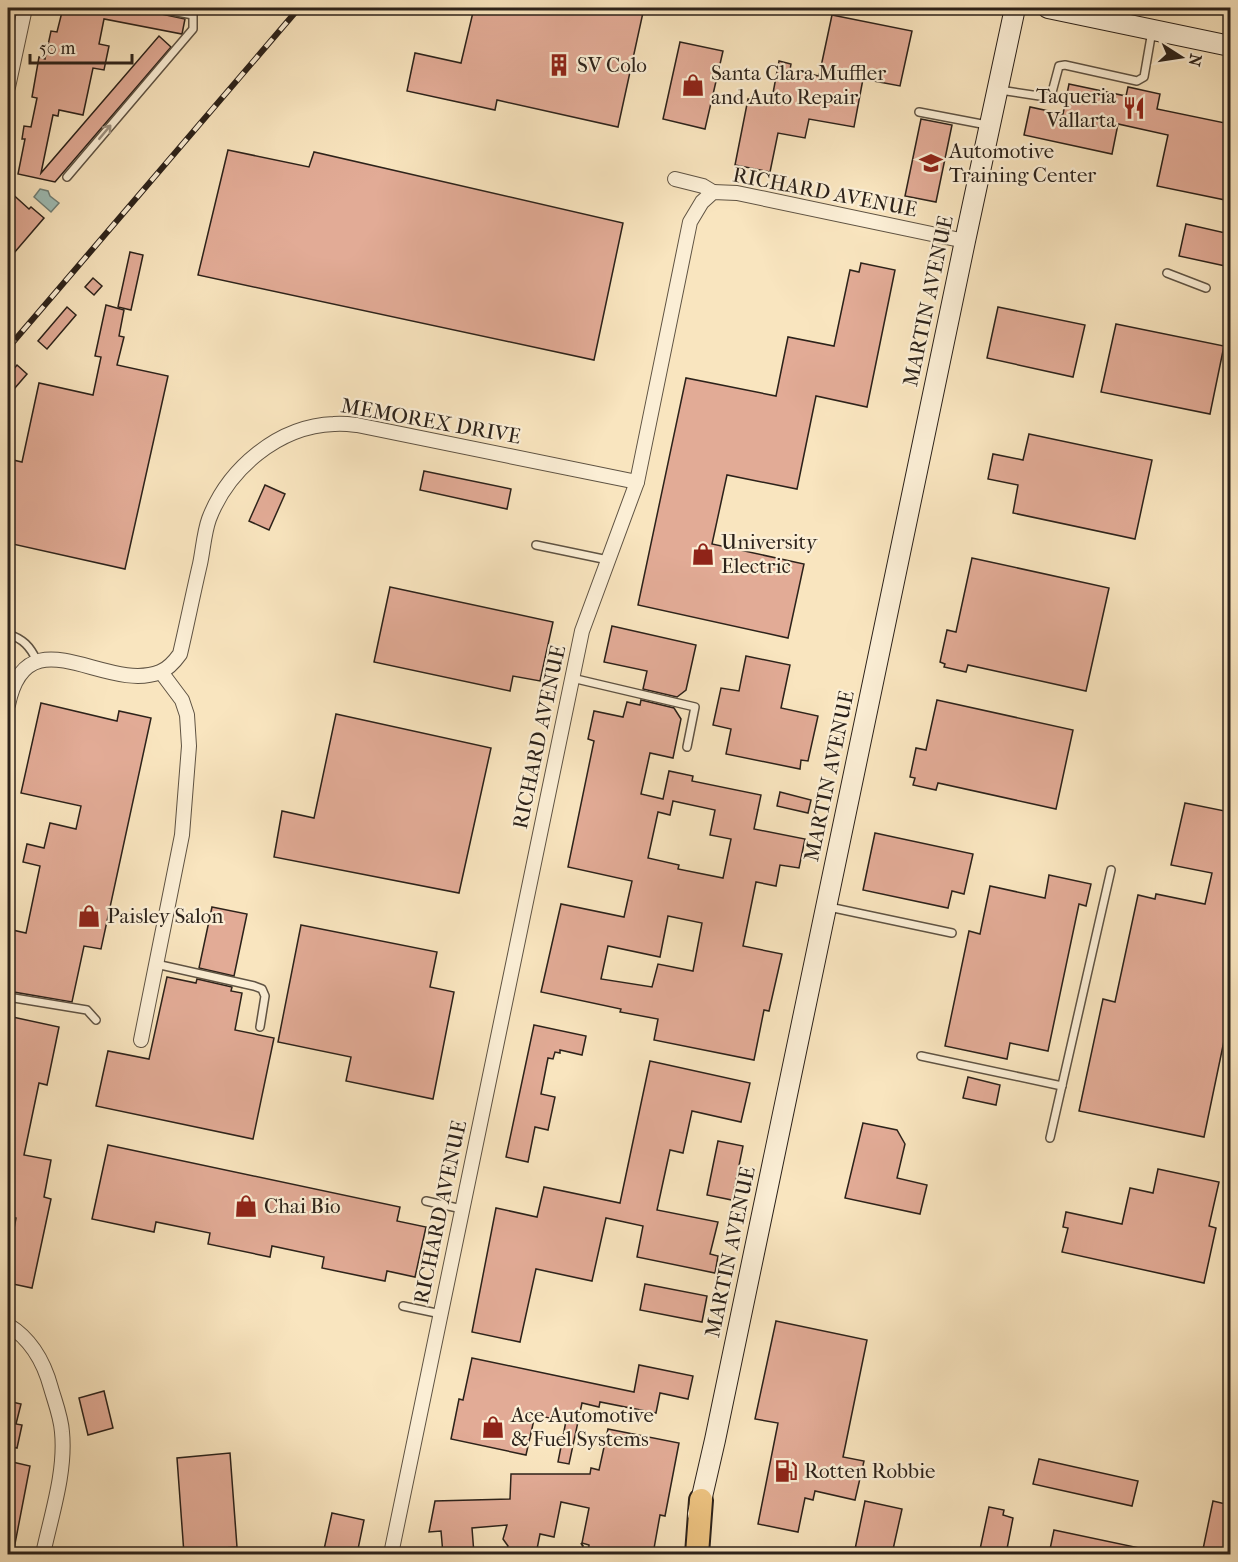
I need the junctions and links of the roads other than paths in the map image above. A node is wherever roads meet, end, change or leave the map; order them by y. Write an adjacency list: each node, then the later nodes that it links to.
1 (26, 8): 7 (street)
2 (156, 8): 12 (lane, one-way to 2)
3 (1015, 8): 9 (street, MARTIN AVENUE)
4 (1048, 8): 5 (street)
5 (1153, 30): 6 (street); 9 (lane)
6 (1230, 46)
7 (9, 69): 8 (street)
8 (8, 87)
9 (998, 89): 11 (street, MARTIN AVENUE)
10 (919, 112): 11 (lane)
11 (990, 125): 15 (street, MARTIN AVENUE)
12 (67, 177)
13 (675, 179): 14 (street)
14 (713, 192): 15 (street, RICHARD AVENUE); 18 (street, RICHARD AVENUE)
15 (965, 241): 28 (street, MARTIN AVENUE)
16 (1167, 273): 17 (lane)
17 (1206, 288)
18 (637, 482): 20 (street, RICHARD AVENUE); 23 (street, MEMOREX DRIVE)
19 (536, 545): 20 (lane)
20 (608, 560): 24 (street, RICHARD AVENUE)
21 (8, 634): 22 (lane)
22 (37, 661): 23 (street); 25 (street)
23 (161, 672): 30 (street)
24 (572, 678): 26 (lane); 39 (street, RICHARD AVENUE)
25 (8, 705)
26 (687, 747)
27 (1111, 870): 36 (lane)
28 (826, 906): 29 (lane); 43 (street, MARTIN AVENUE)
29 (952, 933)
30 (156, 964): 33 (lane); 34 (street)
31 (8, 997): 32 (lane)
32 (96, 1020)
33 (260, 1027)
34 (141, 1040)
35 (921, 1056): 36 (lane)
36 (1062, 1086): 37 (lane)
37 (1050, 1138)
38 (426, 1201): 39 (lane)
39 (462, 1209): 41 (street, RICHARD AVENUE)
40 (403, 1306): 41 (lane)
41 (441, 1314): 45 (street, RICHARD AVENUE)
42 (8, 1325): 44 (street)
43 (701, 1500): 46 (street, MARTIN AVENUE); 47 (main road)
44 (44, 1554)
45 (391, 1554)
46 (687, 1554)
47 (698, 1554)

